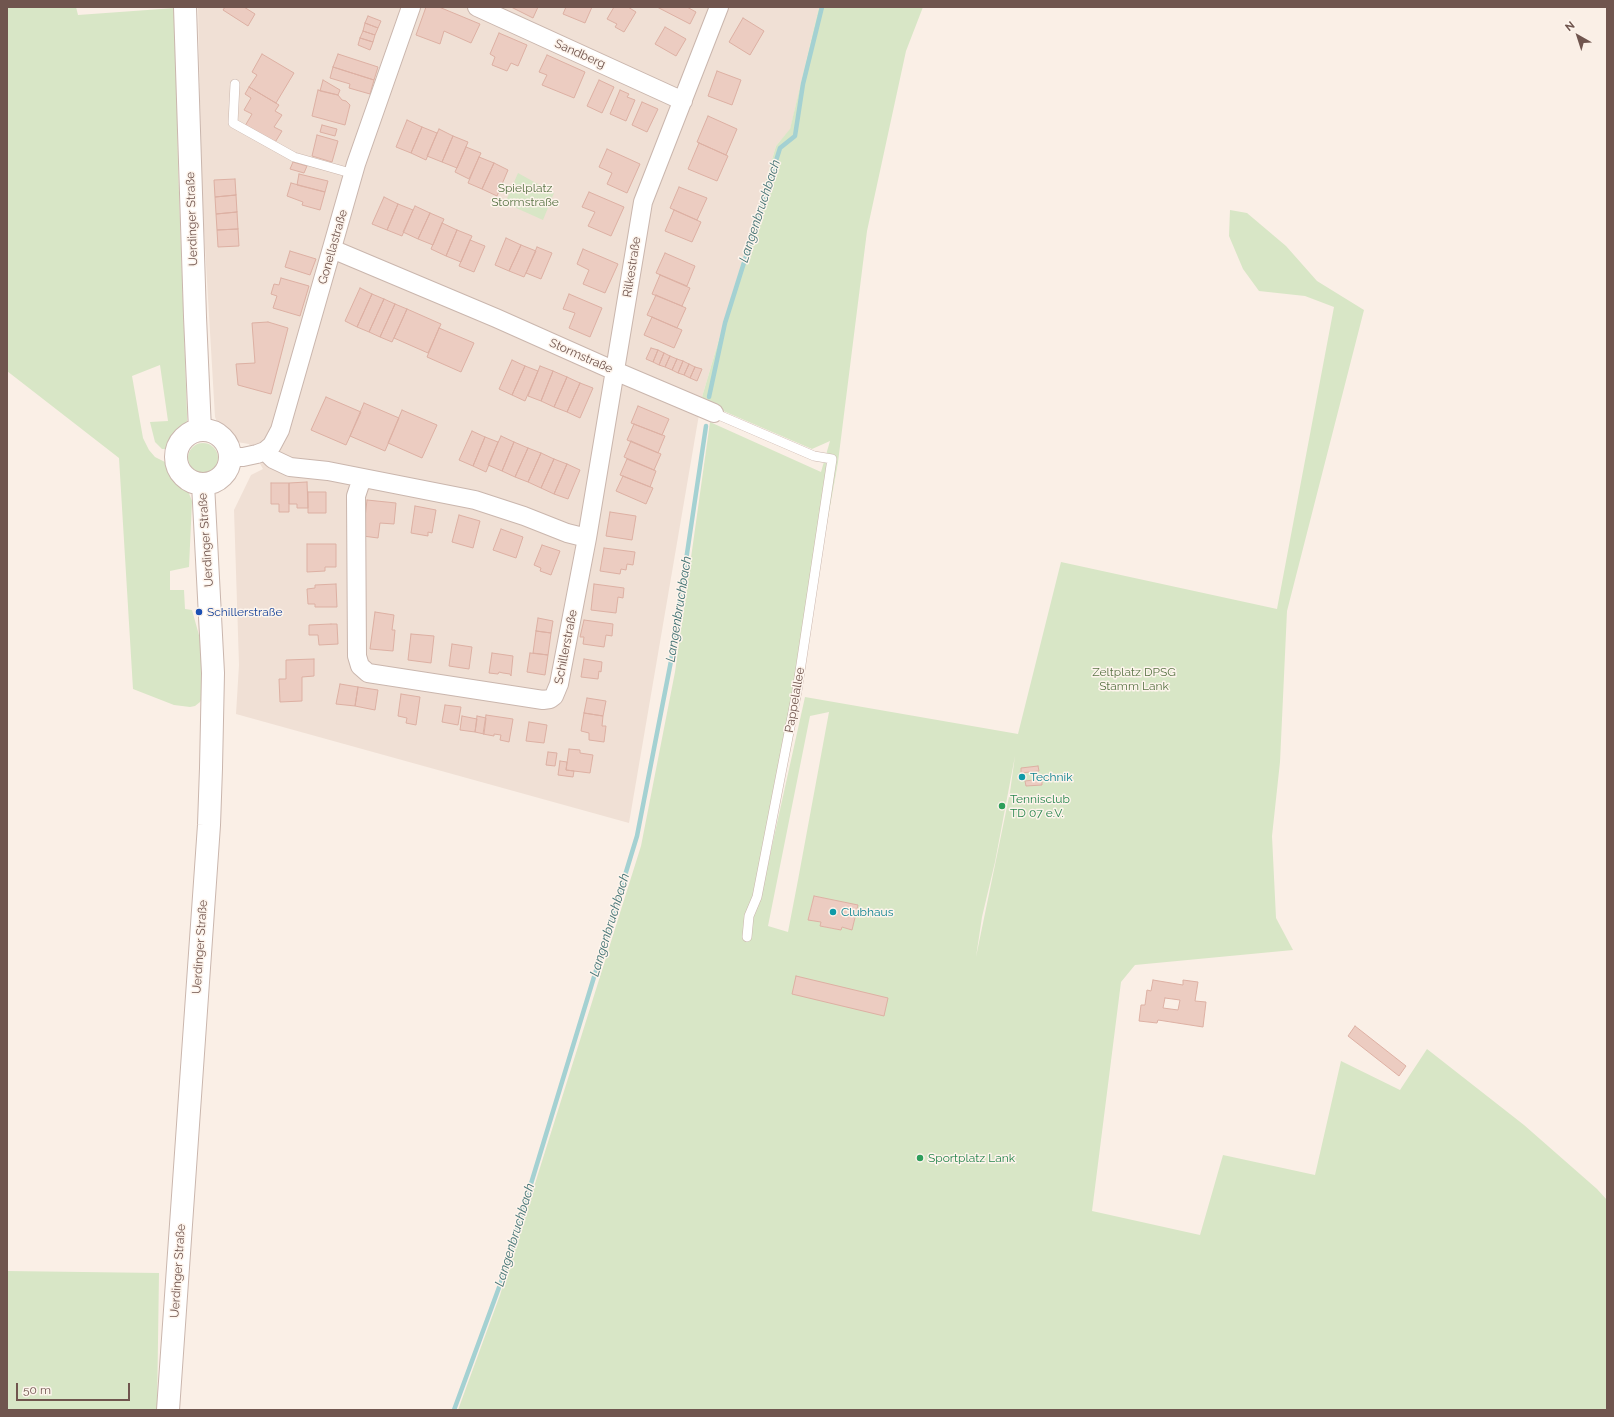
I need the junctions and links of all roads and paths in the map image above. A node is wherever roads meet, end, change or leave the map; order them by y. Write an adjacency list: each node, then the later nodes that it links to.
1 (185, 7): 11 (street, Uerdinger Straße)
2 (411, 7): 7 (street, Gonellastraße)
3 (477, 7): 6 (street, Sandberg)
4 (719, 7): 6 (street, Rilkestraße)
5 (235, 84): 7 (lane)
6 (683, 101): 9 (street, Rilkestraße)
7 (354, 174): 8 (street, Gonellastraße)
8 (332, 249): 9 (street, Stormstraße); 12 (street, Gonellastraße)
9 (615, 372): 10 (street, Stormstraße); 17 (street, Rilkestraße)
10 (714, 414): 14 (lane, Stormstraße)
11 (200, 430): 13 (street); 16 (street, Uerdinger Straße)
12 (265, 451): 13 (street); 15 (street)
13 (230, 457): 16 (street, Uerdinger Straße)
14 (832, 459): 18 (lane, Pappelallee)
15 (362, 478): 17 (street); 17 (street, Schillerstraße)
16 (203, 484): 19 (street, Uerdinger Straße)
17 (587, 538)
18 (746, 937)
19 (168, 1410)

